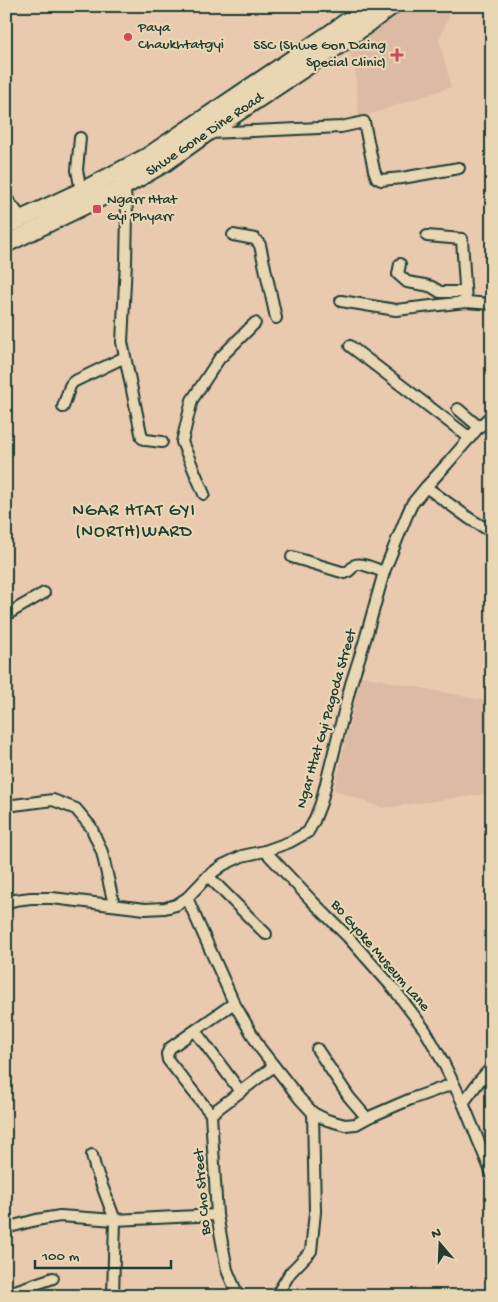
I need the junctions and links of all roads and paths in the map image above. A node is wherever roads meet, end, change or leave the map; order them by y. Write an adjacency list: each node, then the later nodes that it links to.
1 (368, 6): 6 (main road, Shwe Gone Dine Road)
2 (392, 6): 3 (main road, Shwe Gone Dine Road)
3 (207, 133): 5 (street); 7 (main road, Shwe Gone Dine Road)
4 (80, 138): 8 (street)
5 (459, 168)
6 (122, 170): 7 (street); 8 (main road, Shwe Gone Dine Road)
7 (125, 186): 14 (main road, Shwe Gone Dine Road); 22 (street)
8 (81, 191): 10 (main road, Shwe Gone Dine Road)
9 (6, 198): 10 (street)
10 (22, 218): 11 (main road, Shwe Gone Dine Road)
11 (6, 226)
12 (233, 234): 19 (street)
13 (427, 236): 16 (street)
14 (6, 244)
15 (400, 264): 16 (street)
16 (466, 297): 17 (street); 18 (street)
17 (341, 301)
18 (492, 304)
19 (276, 318)
20 (255, 323): 30 (street)
21 (350, 346): 27 (street)
22 (125, 357): 23 (street); 28 (street)
23 (64, 407)
24 (458, 409): 26 (street)
25 (492, 415): 26 (street, Ngar Htat Gyi Pagoda Street)
26 (479, 427): 27 (street, Ngar Htat Gyi Pagoda Street)
27 (470, 438): 29 (street, Ngar Htat Gyi Pagoda Street)
28 (162, 442)
29 (426, 486): 31 (street); 33 (street, Ngar Htat Gyi Pagoda Street)
30 (204, 494)
31 (492, 532)
32 (292, 557): 33 (street)
33 (384, 572): 37 (street, Ngar Htat Gyi Pagoda Street)
34 (44, 593): 35 (street)
35 (6, 615)
36 (6, 806): 41 (street)
37 (265, 851): 38 (street, Ngar Htat Gyi Pagoda Street); 48 (street, Bo Gyoke Museum Lane)
38 (208, 876): 39 (street, Ngar Htat Gyi Pagoda Street); 42 (street)
39 (187, 898): 41 (street, Ngar Htat Gyi Pagoda Street); 43 (street)
40 (6, 903): 41 (street, Ngar Htat Gyi Pagoda Street)
41 (114, 905)
42 (266, 934)
43 (234, 1004): 44 (street); 46 (street)
44 (196, 1032): 49 (street); 52 (street)
45 (317, 1049): 53 (street)
46 (274, 1066): 49 (street); 51 (street)
47 (492, 1067): 50 (street)
48 (453, 1084): 50 (street, Bo Gyoke Museum Lane); 53 (street)
49 (240, 1091): 52 (street)
50 (463, 1103): 55 (street, Bo Gyoke Museum Lane)
51 (313, 1113): 53 (street); 63 (street)
52 (211, 1114): 56 (street, Bo Cho Street)
53 (367, 1118)
54 (92, 1155): 57 (street)
55 (492, 1174)
56 (217, 1215): 57 (street); 62 (street, Bo Cho Street)
57 (115, 1220): 58 (street); 61 (street)
58 (6, 1228)
59 (53, 1278): 60 (street)
60 (6, 1294)
61 (112, 1296)
62 (238, 1296)
63 (276, 1296)

